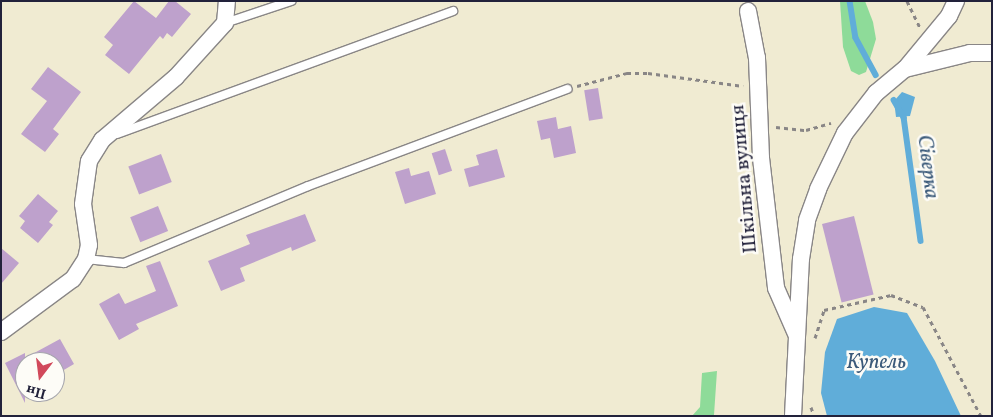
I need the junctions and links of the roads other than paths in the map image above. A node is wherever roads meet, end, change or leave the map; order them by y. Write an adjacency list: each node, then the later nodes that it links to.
1 (227, 1): 6 (street)
2 (291, 1): 6 (lane)
3 (956, 1): 8 (street)
4 (453, 11): 10 (lane)
5 (748, 11): 13 (street, Шкільна вулиця)
6 (225, 23): 10 (street)
7 (992, 53): 8 (street, Шкільна вулиця)
8 (906, 69): 13 (street, Шкільна вулиця)
9 (567, 89): 11 (lane)
10 (102, 140): 11 (street)
11 (86, 259): 12 (street)
12 (1, 332)
13 (807, 340): 14 (street, Шкільна вулиця)
14 (794, 416)

